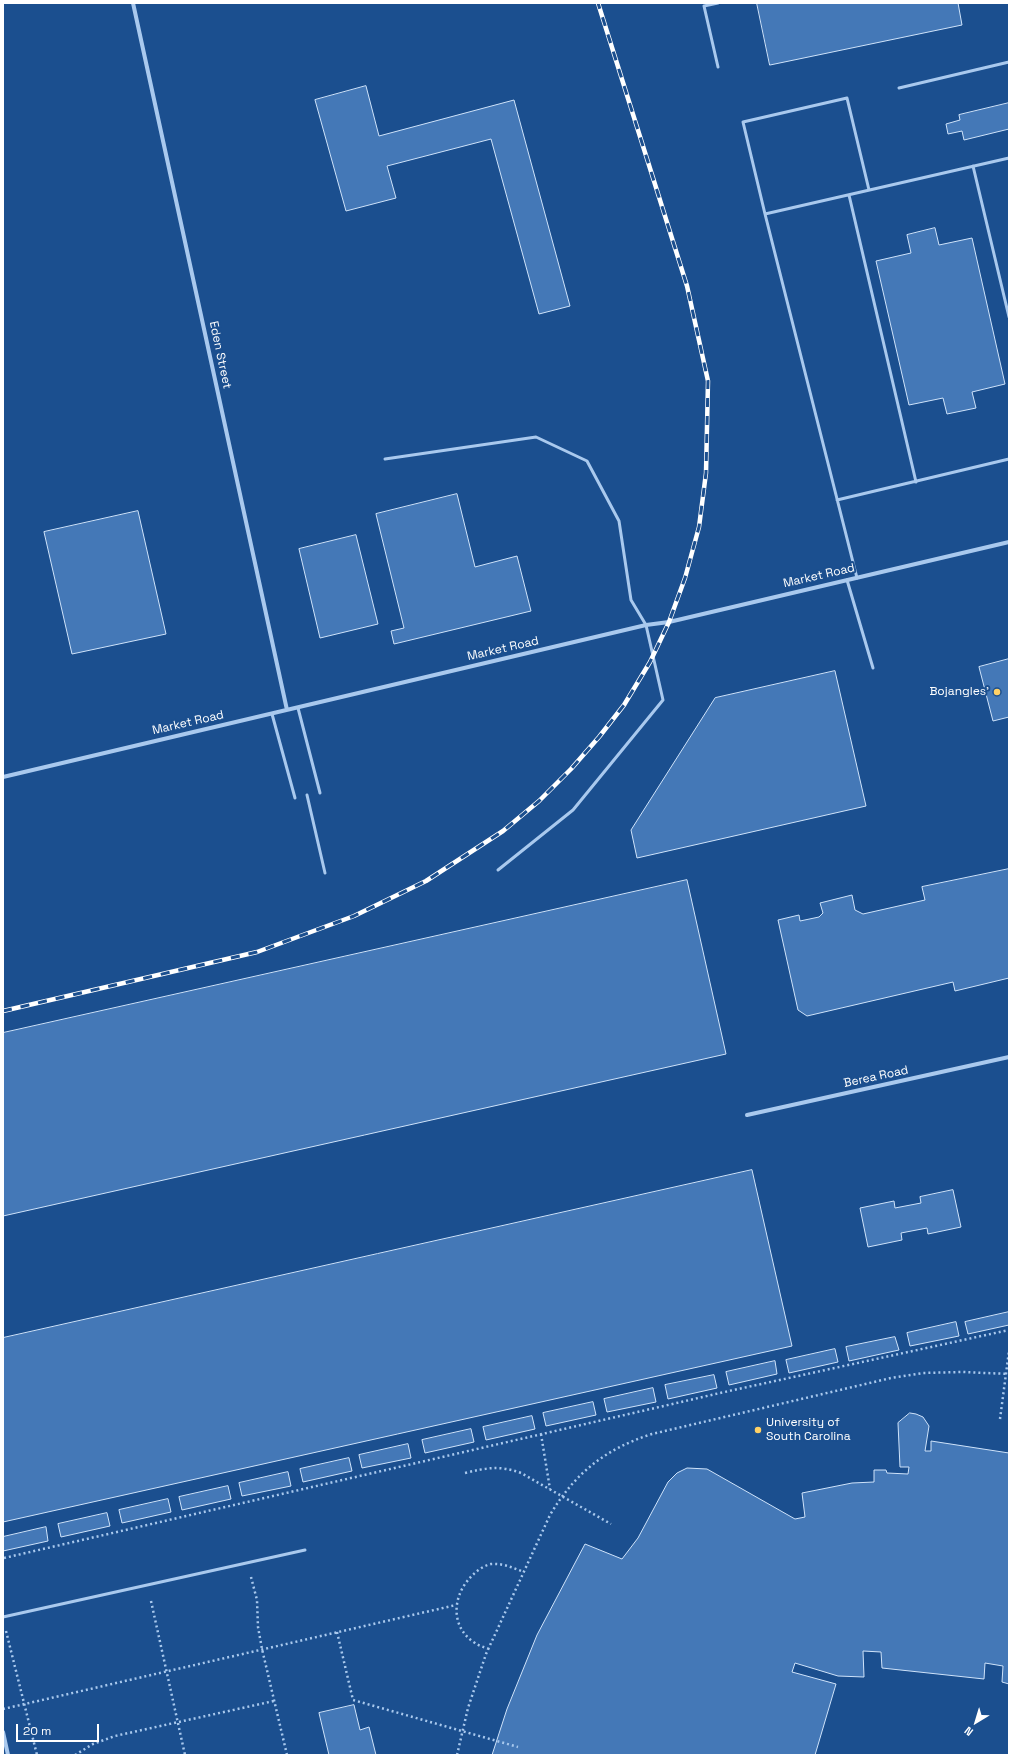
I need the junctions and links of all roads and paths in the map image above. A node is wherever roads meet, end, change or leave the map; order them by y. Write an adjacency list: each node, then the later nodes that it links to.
1 (133, 3): 22 (street, Eden Street)
2 (718, 3): 4 (lane)
3 (1009, 62): 5 (lane)
4 (718, 67)
5 (899, 88)
6 (1009, 158): 7 (lane)
7 (973, 166): 8 (lane); 11 (lane)
8 (869, 190): 9 (lane); 10 (lane)
9 (849, 195): 10 (lane); 14 (lane)
10 (765, 214): 15 (lane)
11 (1009, 317)
12 (385, 459): 19 (lane)
13 (1009, 459): 14 (lane)
14 (916, 482): 15 (lane)
15 (837, 500): 17 (lane)
16 (1009, 542): 17 (street, Market Road)
17 (857, 578): 18 (street, Market Road)
18 (848, 580): 19 (street, Market Road); 20 (lane)
19 (646, 625): 21 (street, Market Road); 28 (lane)
20 (873, 668)
21 (298, 708): 22 (street, Market Road); 25 (lane)
22 (287, 710): 23 (street, Market Road)
23 (272, 714): 24 (street, Market Road); 27 (lane)
24 (3, 777)
25 (320, 793)
26 (307, 796): 29 (lane)
27 (295, 798)
28 (498, 870)
29 (325, 873)
30 (1009, 1057): 31 (street, Berea Road)
31 (747, 1115)
32 (1009, 1330): 36 (path)
33 (1009, 1351): 34 (path)
34 (1007, 1374): 35 (path); 39 (path)
35 (1000, 1419)
36 (541, 1434): 38 (path); 42 (path)
37 (465, 1473): 38 (path)
38 (550, 1490): 39 (path)
39 (562, 1496): 40 (path); 44 (path)
40 (611, 1524)
41 (305, 1550): 43 (lane)
42 (4, 1558)
43 (247, 1562): 45 (lane); 50 (path)
44 (524, 1572): 46 (path); 51 (path)
45 (147, 1585): 47 (lane); 52 (path)
46 (456, 1605): 49 (path); 51 (path)
47 (3, 1617)
48 (5, 1628): 54 (path)
49 (337, 1632): 50 (path); 57 (path)
50 (262, 1649): 52 (path); 53 (path)
51 (489, 1649): 57 (path)
52 (166, 1671): 54 (path); 56 (path)
53 (274, 1701): 56 (path); 64 (path)
54 (24, 1704): 55 (path); 61 (path)
55 (3, 1709)
56 (178, 1722): 62 (path); 63 (path)
57 (462, 1731): 59 (path); 65 (path)
58 (3, 1732): 60 (street)
59 (518, 1747)
60 (8, 1755)
61 (37, 1755)
62 (75, 1755)
63 (185, 1755)
64 (287, 1755)
65 (457, 1755)

